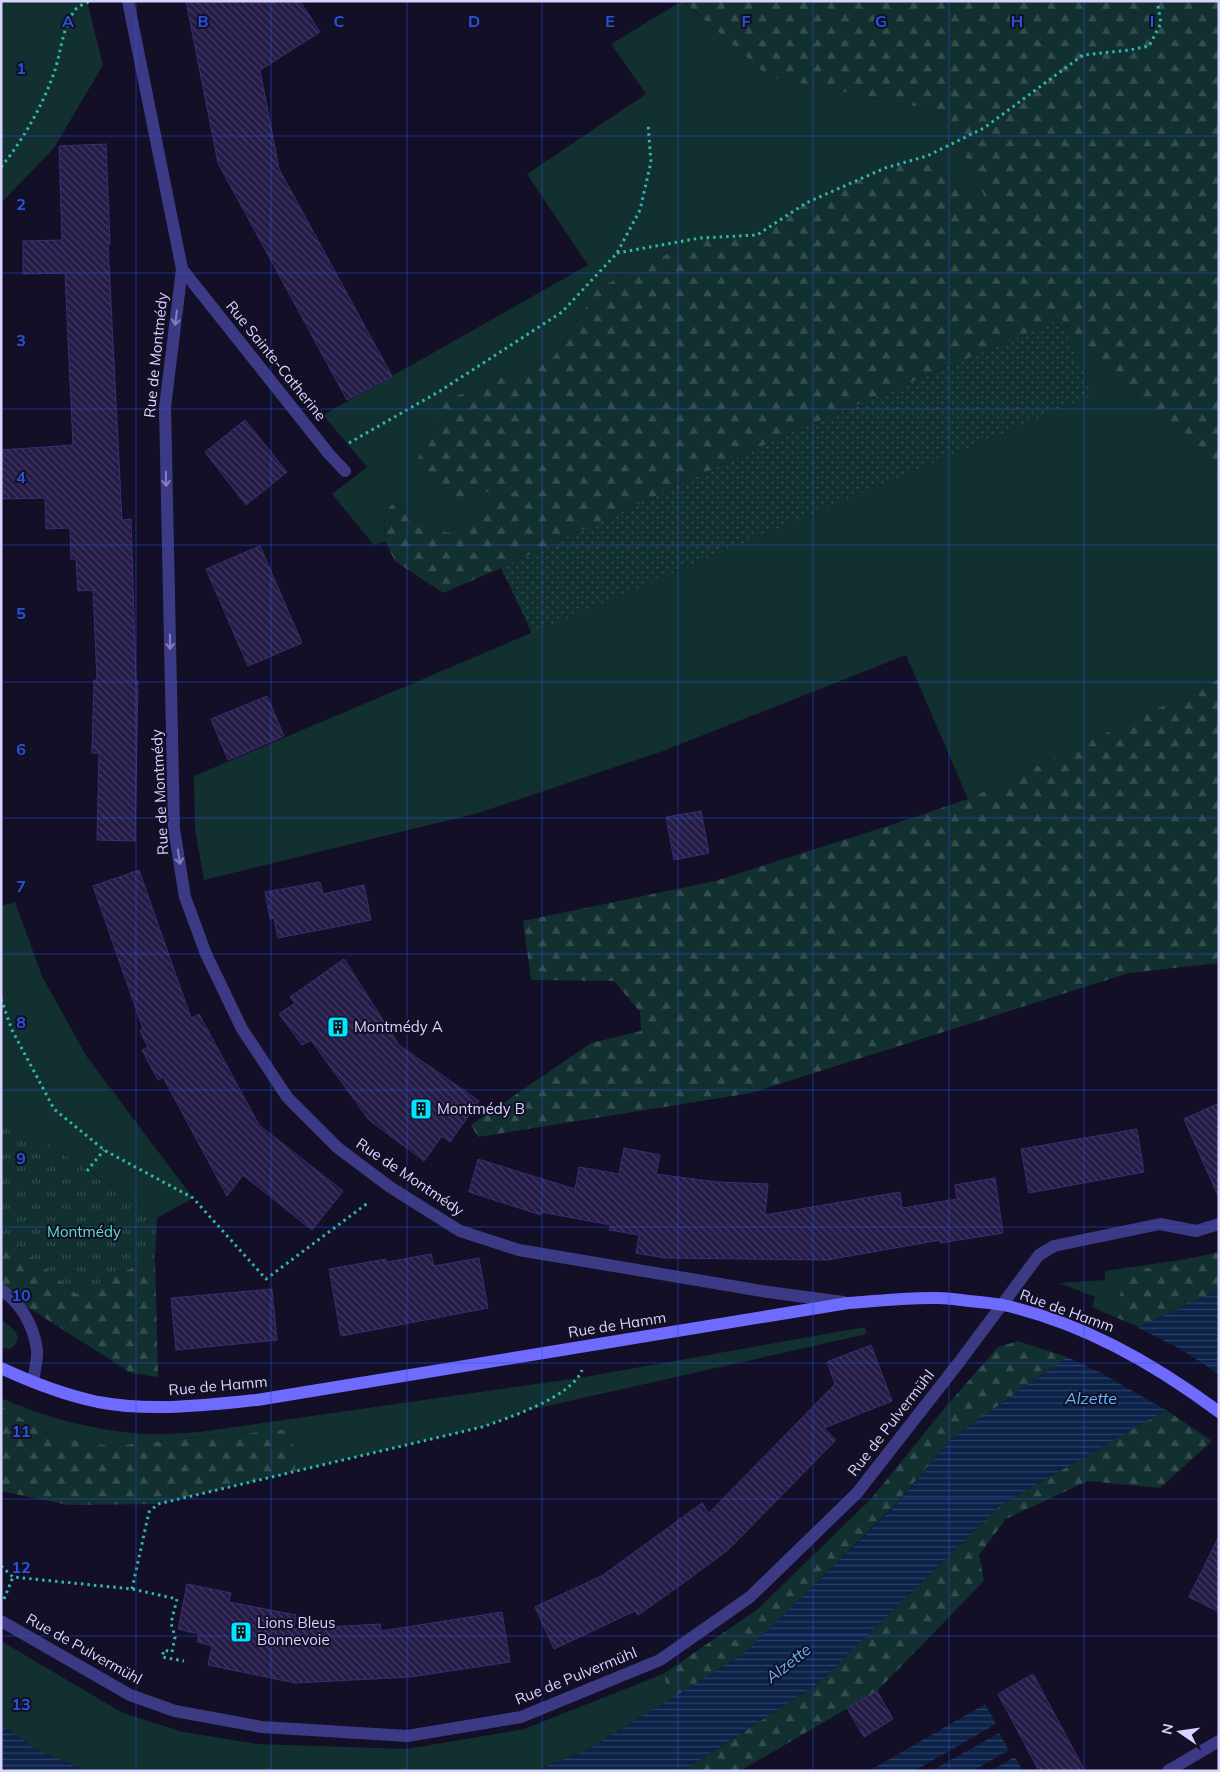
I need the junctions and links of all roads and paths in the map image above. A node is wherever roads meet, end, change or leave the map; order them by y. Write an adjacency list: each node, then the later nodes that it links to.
1 (91, 1): 5 (path)
2 (128, 1): 7 (street, Rue de Montmédy)
3 (1157, 1): 6 (path)
4 (648, 124): 6 (path)
5 (1, 167)
6 (617, 253): 8 (path)
7 (182, 269): 8 (street, Rue Sainte-Catherine); 13 (street, Rue de Montmédy, one-way to 13)
8 (329, 454): 9 (street, Rue Sainte-Catherine)
9 (345, 471)
10 (1, 999): 11 (path)
11 (104, 1150): 12 (path); 13 (path)
12 (87, 1171)
13 (390, 1186): 16 (street, Rue de Montmédy)
14 (1219, 1224): 17 (street, Rue de Pulvermühl)
15 (1, 1290): 20 (street)
16 (848, 1303): 17 (main road, Rue de Hamm); 18 (main road, Rue de Hamm)
17 (1002, 1305): 21 (main road, Rue de Hamm); 26 (street, Rue de Pulvermühl)
18 (582, 1347): 20 (main road, Rue de Hamm); 24 (path)
19 (1, 1368): 20 (main road, Rue de Hamm)
20 (33, 1382)
21 (1219, 1412)
22 (1, 1566): 23 (path)
23 (13, 1576): 24 (path); 25 (path)
24 (132, 1589): 27 (path)
25 (1, 1607)
26 (1, 1622)
27 (184, 1662)
28 (1219, 1741): 29 (street)
29 (1168, 1771)

